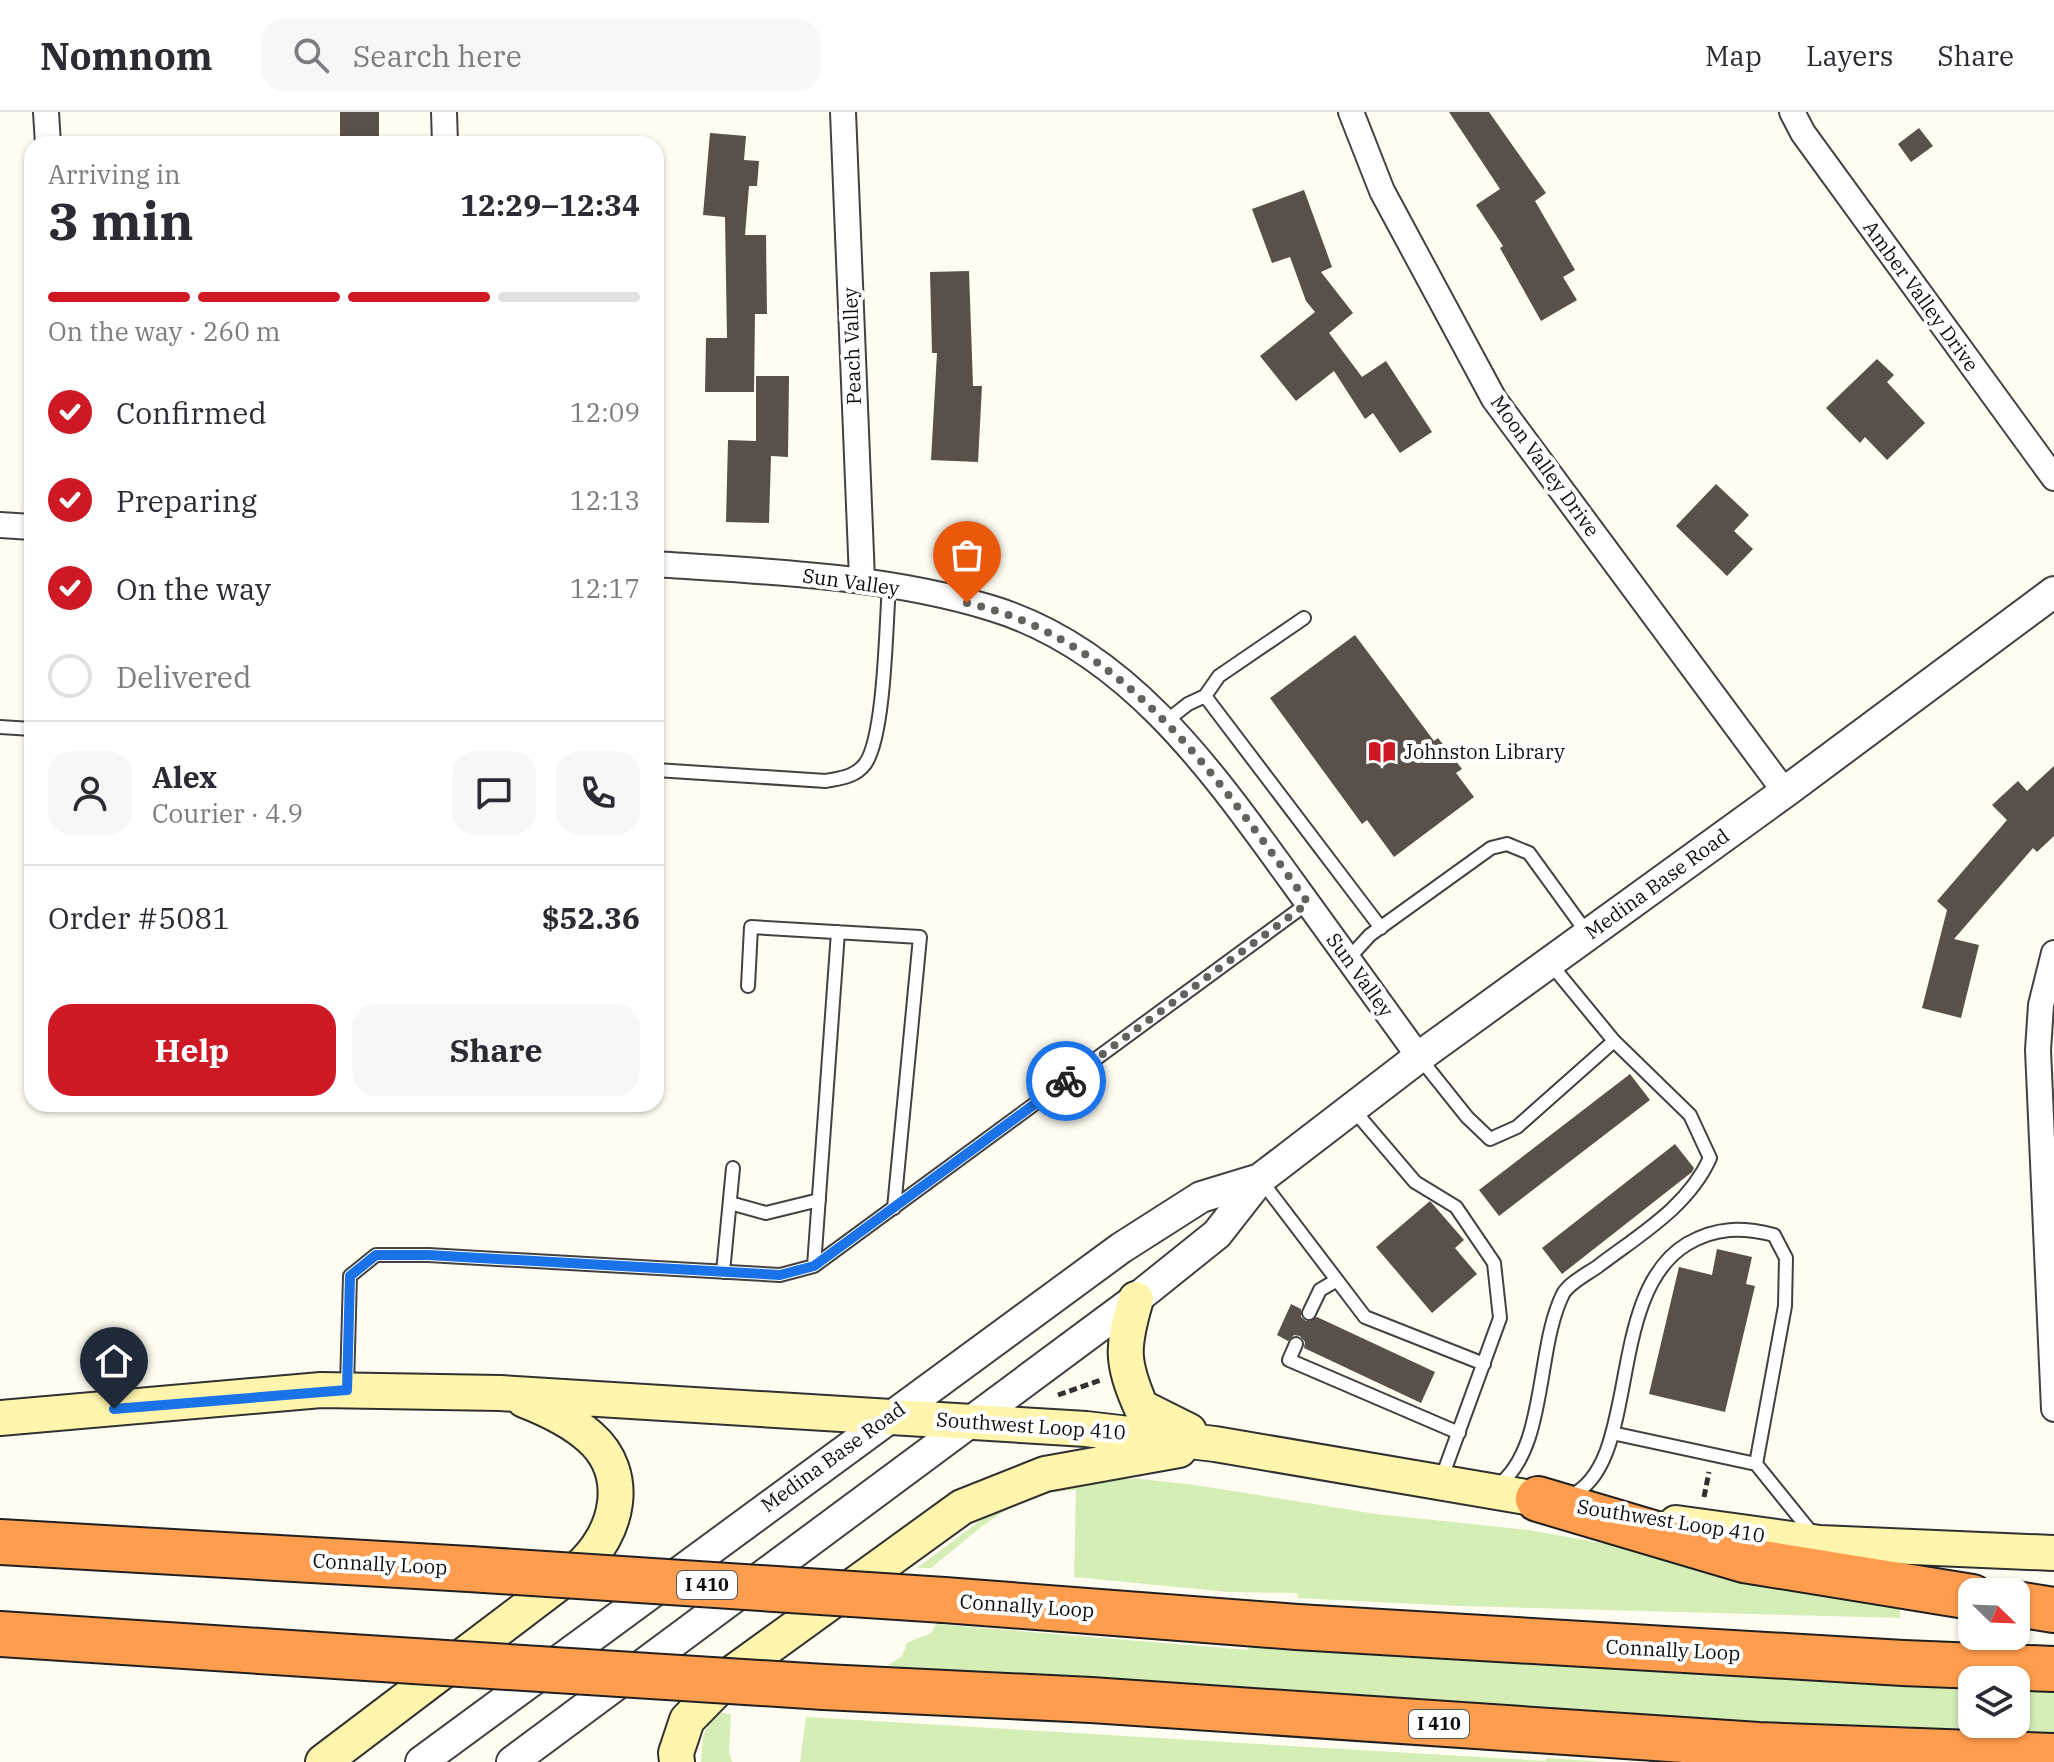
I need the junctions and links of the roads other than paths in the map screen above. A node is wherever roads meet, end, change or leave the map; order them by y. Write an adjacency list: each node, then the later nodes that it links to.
1 (46, 112): 6 (street)
2 (444, 112): 7 (street)
3 (843, 112): 12 (street, Peach Valley)
4 (1351, 112): 21 (street, Moon Valley Drive)
5 (1792, 112): 8 (street, Amber Valley Drive)
6 (48, 136)
7 (445, 136)
8 (2054, 478)
9 (0, 525): 10 (street)
10 (24, 526)
11 (664, 565): 12 (street, Sun Valley)
12 (862, 579): 13 (street, Sun Valley)
13 (889, 586): 17 (street, Sun Valley); 20 (lane)
14 (2054, 592): 21 (street, Medina Base Road)
15 (1304, 618): 16 (lane)
16 (1205, 696): 17 (lane); 23 (lane)
17 (1165, 722): 22 (street, Sun Valley)
18 (0, 727): 19 (lane)
19 (24, 728)
20 (664, 771)
21 (1785, 792): 25 (street, Medina Base Road)
22 (1308, 903): 27 (street, Sun Valley); 37 (lane)
23 (1381, 928): 25 (lane); 27 (lane)
24 (838, 932): 29 (lane); 35 (lane); 37 (lane)
25 (1588, 934): 28 (street, Medina Base Road)
26 (2054, 953): 47 (street)
27 (1348, 959): 31 (street, Sun Valley)
28 (1549, 962): 30 (lane); 31 (street, Medina Base Road)
29 (748, 986)
30 (1614, 1041): 31 (lane); 56 (lane)
31 (1419, 1057): 32 (street, Medina Base Road)
32 (1352, 1108): 34 (street, Medina Base Road); 44 (lane)
33 (733, 1168): 36 (lane)
34 (1260, 1179): 40 (lane); 41 (street, Medina Base Road); 48 (street, Medina Base Road)
35 (819, 1200): 36 (lane); 38 (lane)
36 (730, 1203): 39 (lane)
37 (894, 1208): 38 (lane)
38 (814, 1266): 39 (lane)
39 (723, 1272): 45 (lane)
40 (1337, 1280): 42 (lane); 44 (lane)
41 (1136, 1299): 50 (street, Medina Base Road); 53 (main road)
42 (1309, 1313)
43 (1296, 1344): 51 (lane)
44 (1484, 1364): 51 (lane)
45 (347, 1390): 46 (main road, Southwest Loop 410); 49 (main road, Southwest Loop 410)
46 (500, 1393): 48 (main road, Southwest Loop 410); 67 (main road)
47 (2054, 1409)
48 (890, 1416): 50 (main road, Southwest Loop 410); 68 (street, Medina Base Road)
49 (0, 1418)
50 (971, 1421): 53 (main road, Southwest Loop 410); 69 (street, Medina Base Road)
51 (1459, 1433): 55 (lane)
52 (1612, 1433): 54 (lane); 54 (lane); 57 (lane)
53 (1215, 1444): 55 (main road, Southwest Loop 410); 70 (main road)
54 (1756, 1464): 59 (lane)
55 (1441, 1483): 56 (main road, Southwest Loop 410)
56 (1490, 1491): 57 (main road, Southwest Loop 410)
57 (1538, 1499): 59 (main road, Southwest Loop 410); 61 (highway)
58 (0, 1542): 65 (highway, Connally Loop / I 410, bridge)
59 (1820, 1543): 60 (main road, Southwest Loop 410)
60 (2054, 1553)
61 (1958, 1595)
62 (2030, 1606): 63 (highway)
63 (2054, 1610)
64 (0, 1634): 66 (highway, I 410, bridge)
65 (2054, 1669)
66 (2054, 1756)
67 (323, 1762)
68 (421, 1762)
69 (512, 1762)
70 (677, 1762)

